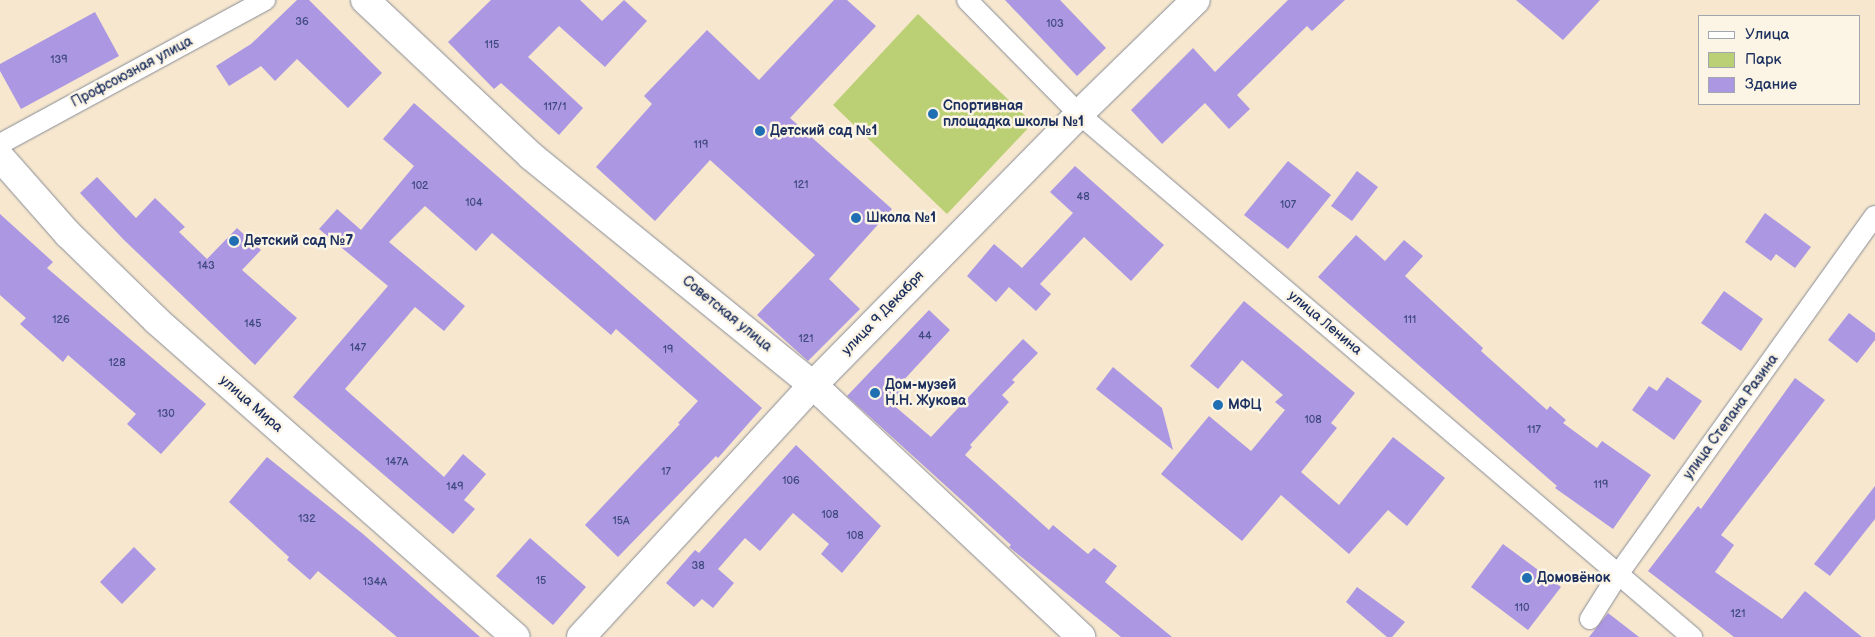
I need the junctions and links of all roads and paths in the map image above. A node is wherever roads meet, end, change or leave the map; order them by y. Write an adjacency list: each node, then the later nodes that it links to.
1 (265, 0): 6 (street, Профсоюзная улица)
2 (365, 0): 9 (street, Советская улица)
3 (967, 0): 5 (street, улица Ленина)
4 (1196, 0): 5 (street, улица 9 Декабря)
5 (1079, 114): 9 (street, улица 9 Декабря); 10 (street, улица Ленина)
6 (0, 144)
7 (0, 157): 12 (street, улица Мира)
8 (1875, 216): 10 (street, улица Степана Разина)
9 (813, 385): 13 (street, улица 9 Декабря); 14 (street, Советская улица)
10 (1619, 573): 11 (street, улица Степана Разина); 15 (street, улица Ленина)
11 (1590, 619)
12 (516, 637)
13 (581, 637)
14 (1081, 637)
15 (1692, 637)

